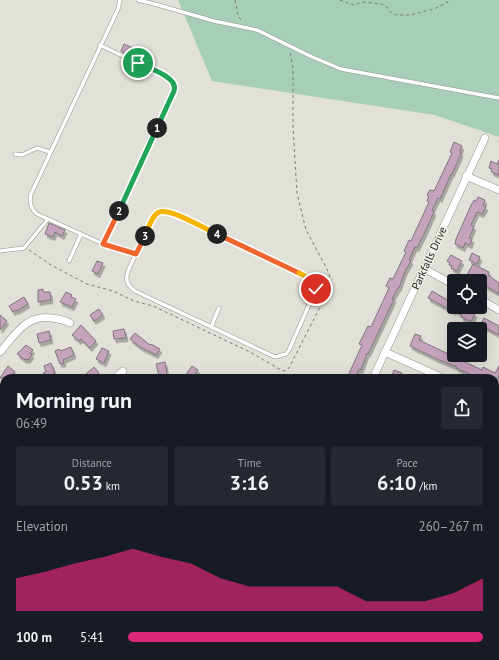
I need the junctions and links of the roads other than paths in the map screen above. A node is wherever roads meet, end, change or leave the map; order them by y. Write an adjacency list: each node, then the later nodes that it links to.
1 (120, 0): 3 (lane)
2 (138, 0): 4 (lane)
3 (100, 45): 6 (lane); 12 (lane)
4 (499, 98)
5 (485, 138): 8 (street, Parkfalls Drive)
6 (50, 152): 7 (lane); 10 (lane)
7 (15, 154)
8 (466, 176): 9 (street); 16 (street, Parkfalls Drive)
9 (499, 190)
10 (48, 219): 11 (lane); 13 (lane)
11 (81, 234): 12 (lane); 15 (lane)
12 (103, 244): 14 (lane)
13 (0, 251)
14 (136, 254): 22 (lane); 22 (lane)
15 (69, 261)
16 (425, 269): 17 (street); 24 (street, Parkfalls Drive)
17 (447, 281)
18 (487, 304): 20 (street)
19 (219, 308): 22 (lane)
20 (499, 310)
21 (70, 323): 23 (street)
22 (211, 327)
23 (0, 352)
24 (385, 352): 27 (street, Parkfalls Drive); 28 (street)
25 (122, 371): 26 (street)
26 (119, 374)
27 (375, 374)
28 (434, 374)

